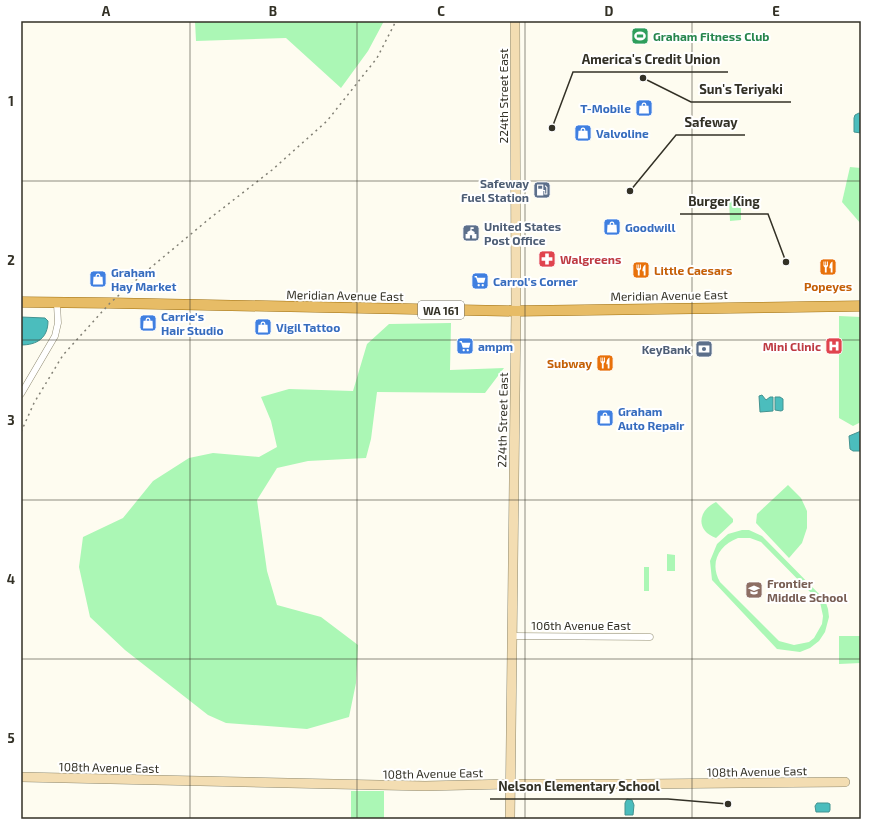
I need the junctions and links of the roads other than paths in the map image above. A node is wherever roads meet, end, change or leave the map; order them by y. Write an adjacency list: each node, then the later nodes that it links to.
1 (515, 21): 5 (street, 224th Street East)
2 (21, 302): 3 (main road, Meridian Avenue East / WA 161)
3 (57, 304): 5 (main road, Meridian Avenue East / WA 161); 6 (street)
4 (861, 306): 5 (main road, Meridian Avenue East / WA 161)
5 (516, 311): 7 (street, 224th Street East)
6 (21, 394)
7 (512, 636): 8 (street, 106th Avenue East); 11 (street, 224th Street East)
8 (650, 637)
9 (21, 777): 11 (street, 108th Avenue East)
10 (844, 782): 11 (street, 108th Avenue East)
11 (511, 784): 12 (street, 224th Street East)
12 (510, 819)

